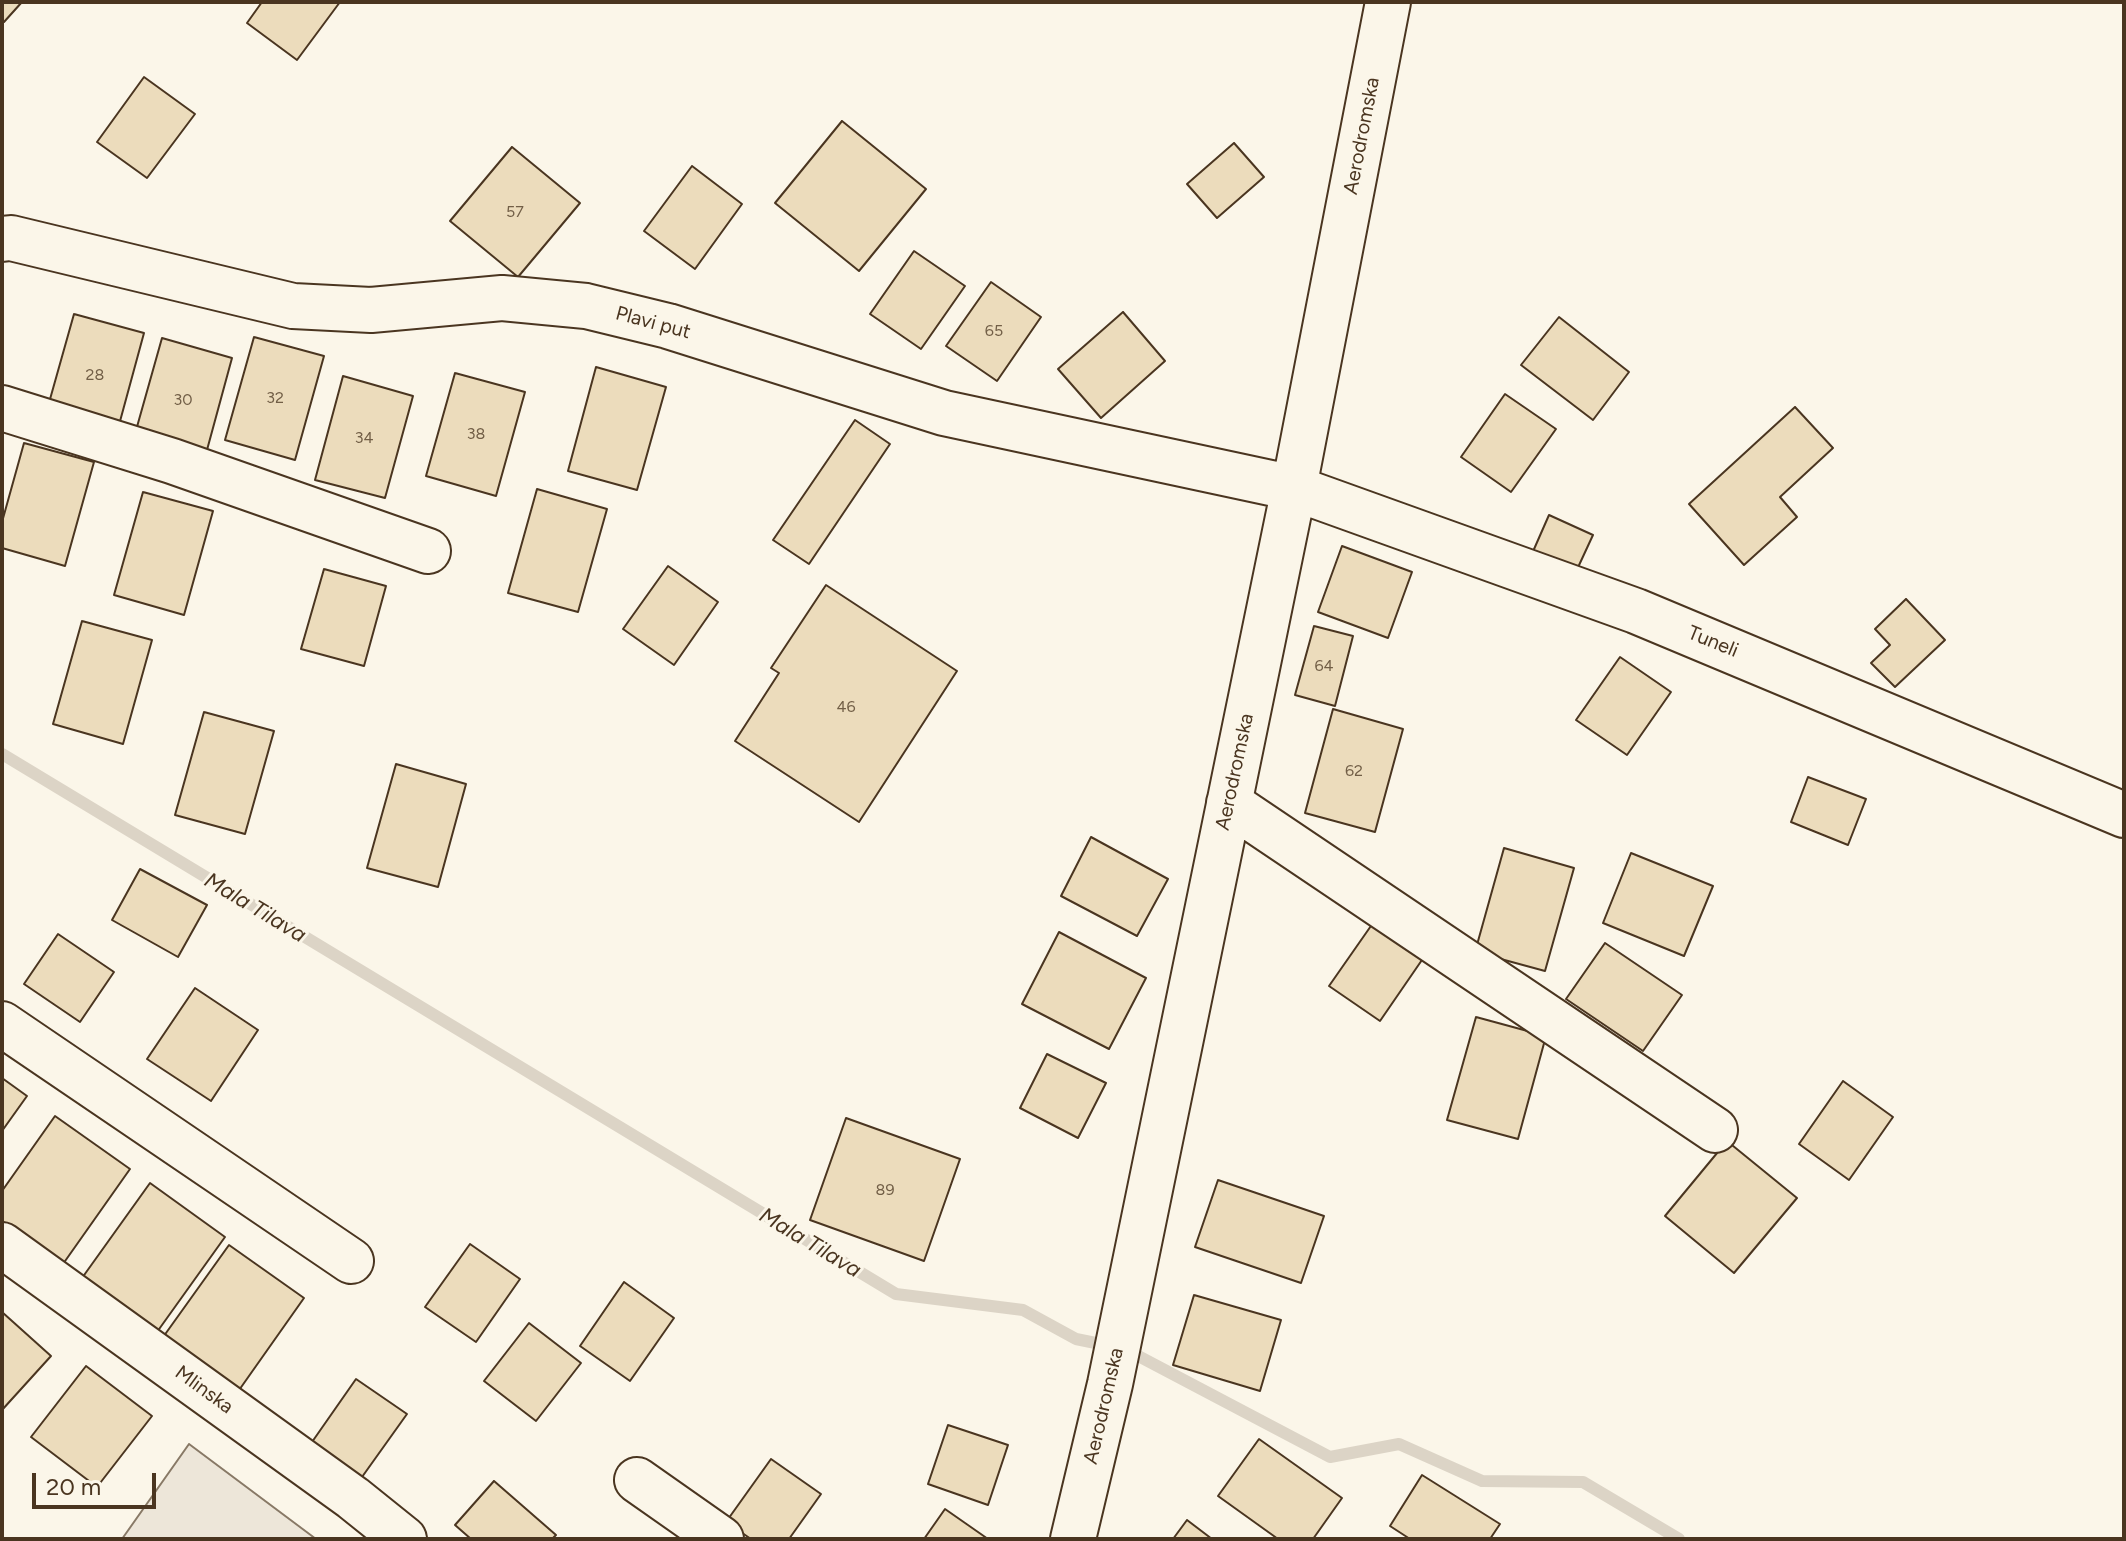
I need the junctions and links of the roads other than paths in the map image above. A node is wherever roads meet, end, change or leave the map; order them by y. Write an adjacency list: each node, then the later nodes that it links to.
1 (1388, 2): 4 (street, Aerodromska)
2 (2, 239): 4 (street, Plavi put)
3 (2, 408): 5 (street)
4 (1294, 488): 6 (street, Aerodromska); 7 (street, Tuneli)
5 (428, 551)
6 (1229, 803): 9 (street); 15 (street, Aerodromska)
7 (2124, 815)
8 (2, 1024): 11 (street)
9 (1715, 1130)
10 (2, 1245): 13 (street, Mlinska)
11 (351, 1261)
12 (637, 1480): 14 (street)
13 (404, 1539)
14 (721, 1539)
15 (1073, 1539)

